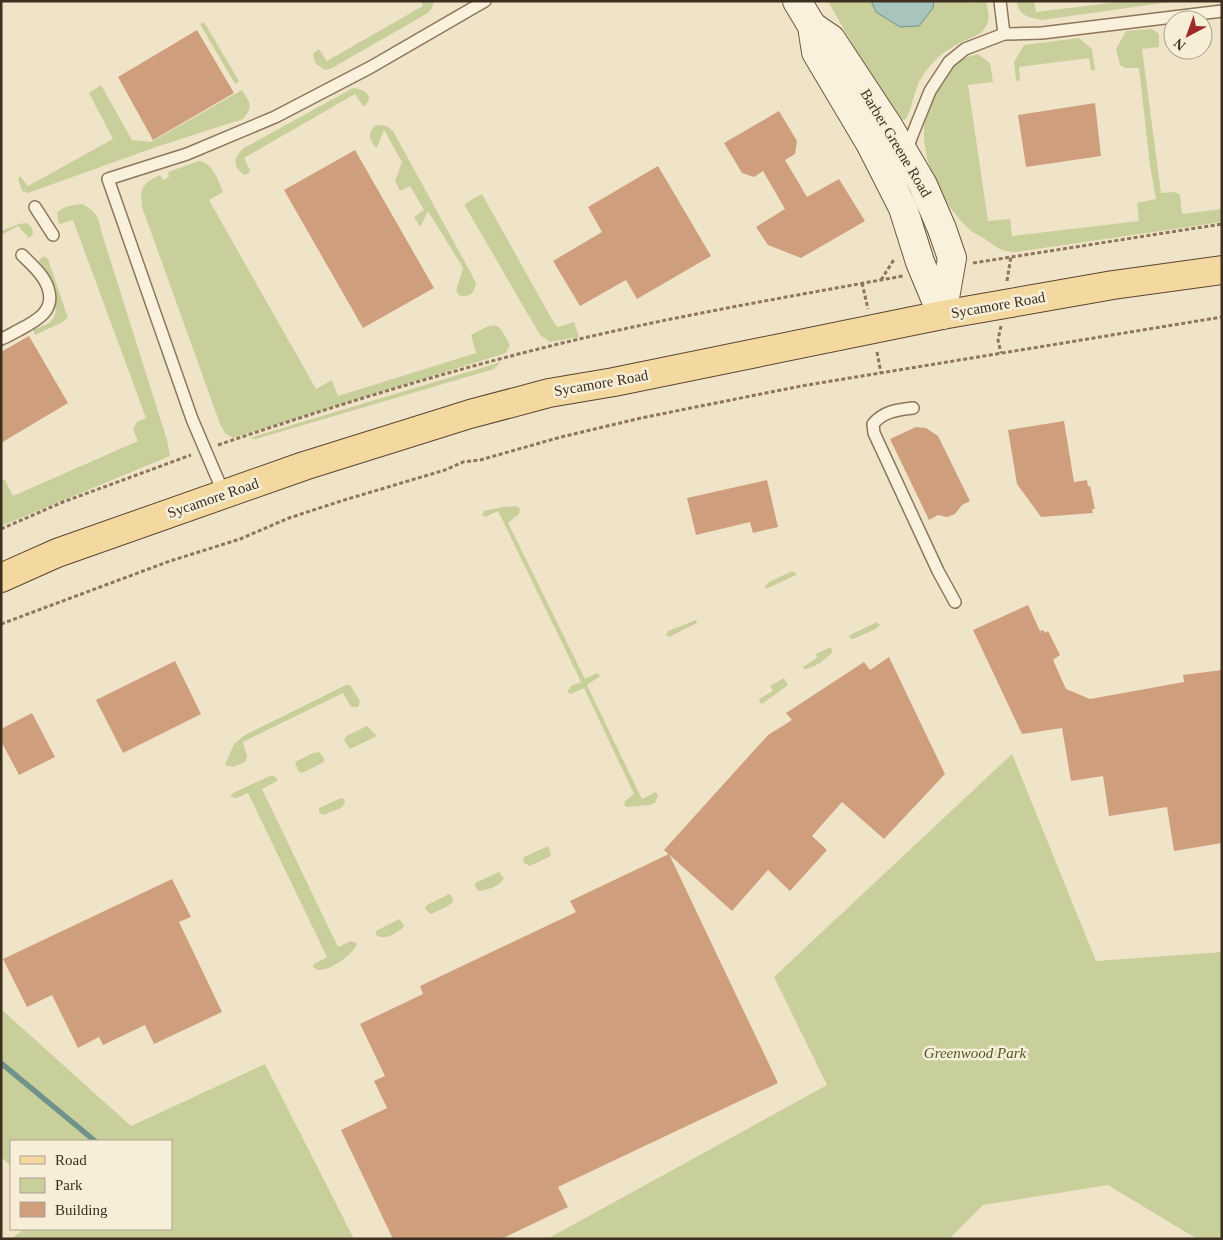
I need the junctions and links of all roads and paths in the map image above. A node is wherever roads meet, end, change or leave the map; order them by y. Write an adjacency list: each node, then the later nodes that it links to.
1 (485, 1): 19 (lane)
2 (797, 1): 5 (main road, Barber Greene Road)
3 (1000, 1): 6 (lane)
4 (1222, 11): 6 (lane)
5 (812, 26): 7 (main road, Barber Greene Road); 14 (main road, Barber Greene Road)
6 (1004, 34): 7 (lane)
7 (906, 156): 12 (main road, Barber Greene Road)
8 (35, 208): 10 (lane)
9 (1222, 224): 12 (path)
10 (52, 236)
11 (22, 255): 17 (lane)
12 (950, 267): 15 (main road, Barber Greene Road)
13 (1222, 270): 15 (main road, Sycamore Road)
14 (924, 272): 15 (main road, Barber Greene Road); 19 (path)
15 (942, 315): 20 (main road, Sycamore Road)
16 (1222, 318): 24 (path)
17 (1, 339)
18 (913, 408): 23 (lane)
19 (205, 450): 20 (lane); 21 (path)
20 (224, 494): 22 (main road, Sycamore Road)
21 (1, 529)
22 (1, 578)
23 (955, 602)
24 (1, 624)

